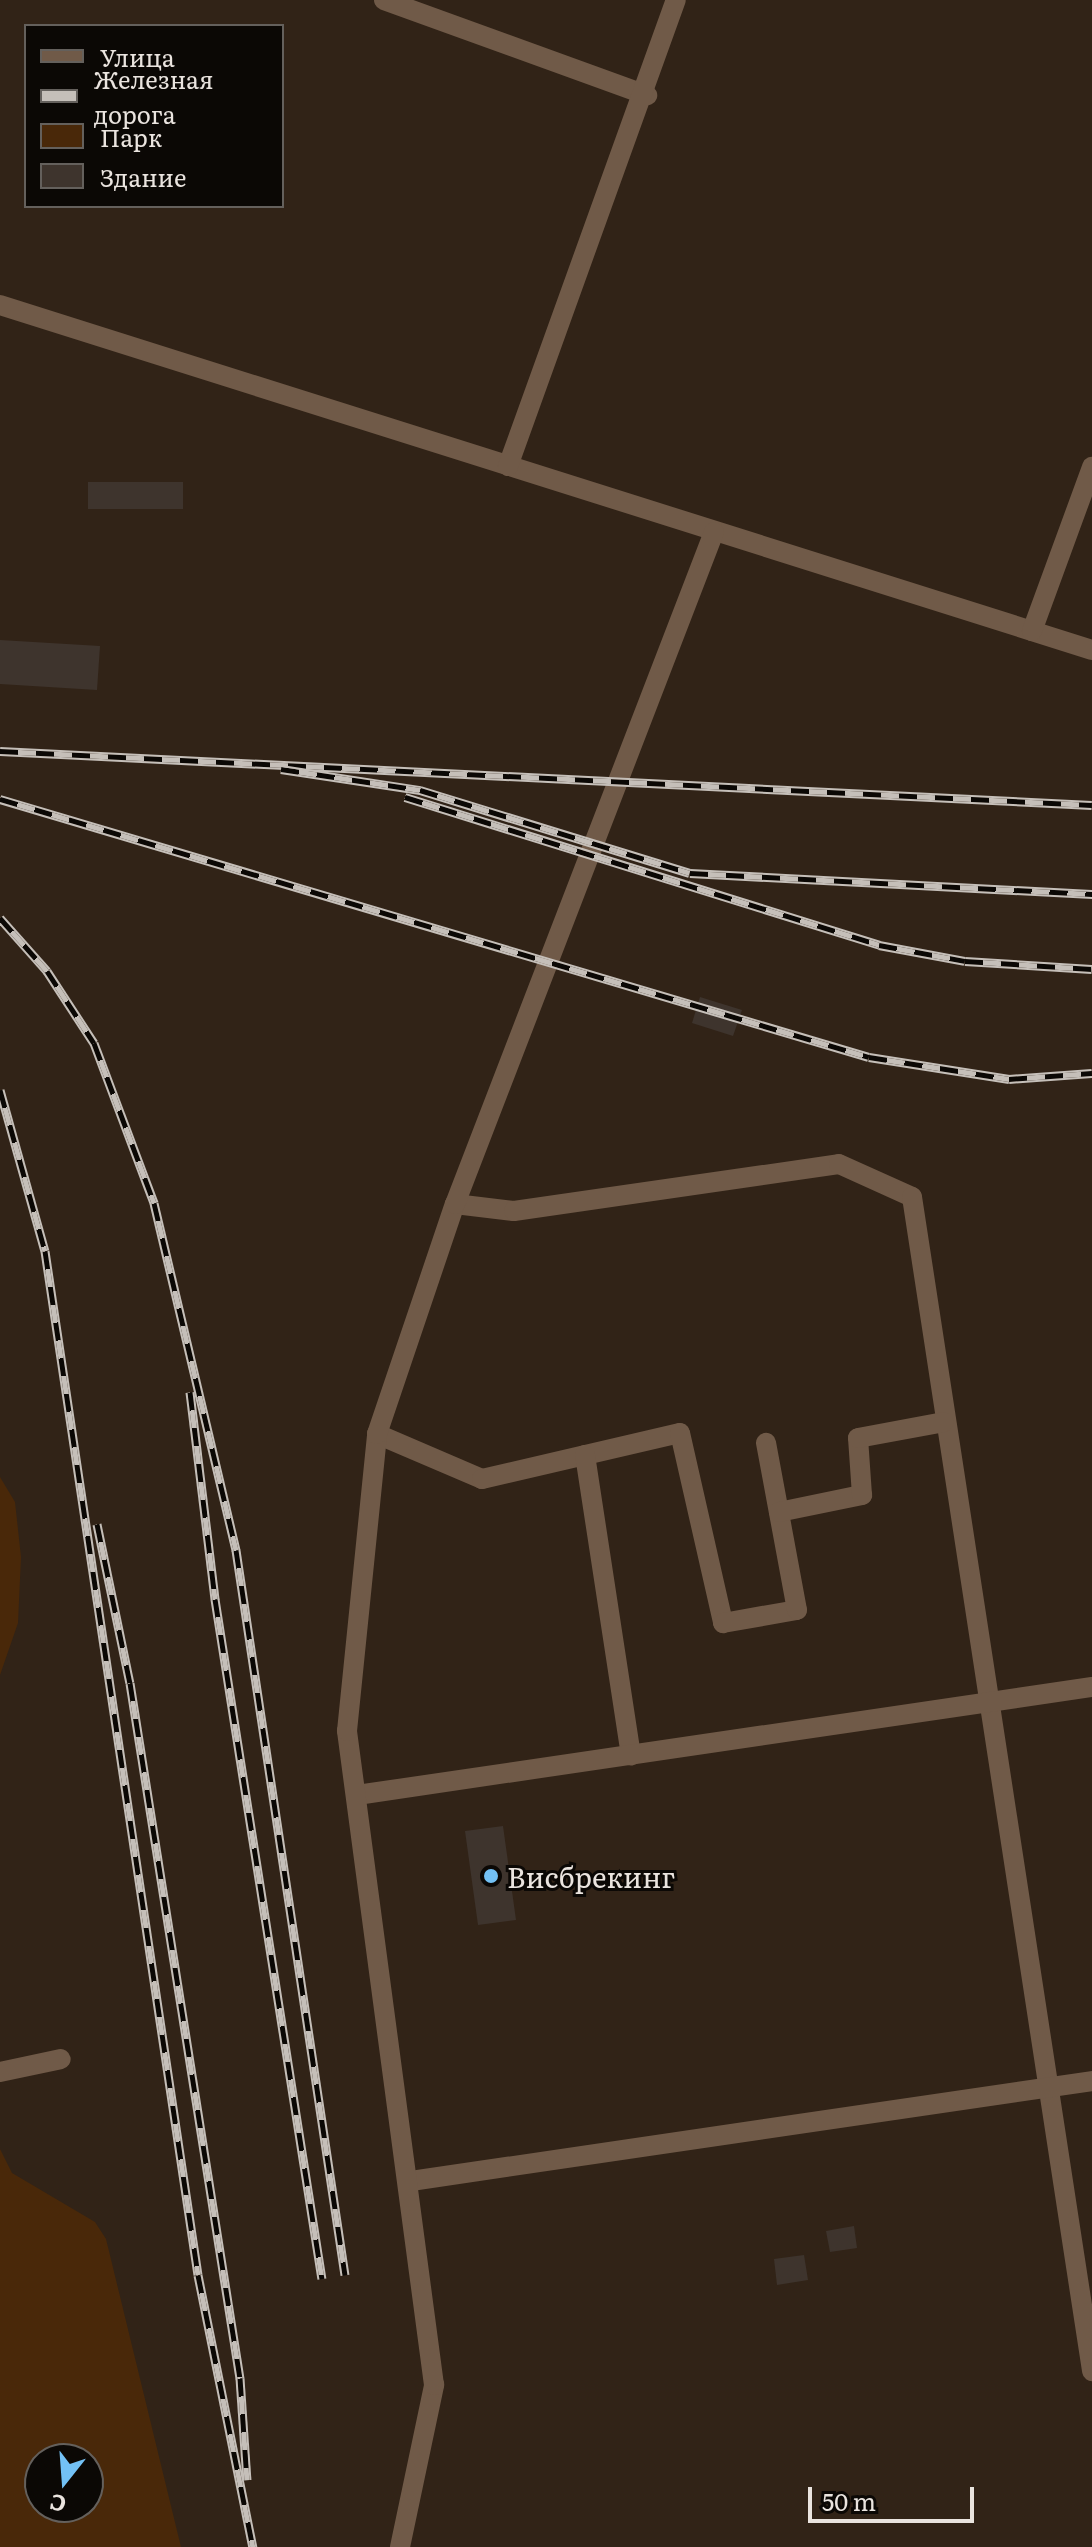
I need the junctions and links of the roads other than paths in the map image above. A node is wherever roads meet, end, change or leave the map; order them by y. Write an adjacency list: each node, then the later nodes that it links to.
1 (384, 0): 3 (lane)
2 (676, 0): 3 (lane)
3 (647, 95): 5 (lane)
4 (0, 305): 5 (lane)
5 (508, 466): 7 (lane)
6 (1092, 467): 8 (lane)
7 (714, 532): 8 (lane); 10 (lane)
8 (1032, 631): 9 (lane)
9 (1092, 650)
10 (455, 1204): 11 (lane); 12 (lane)
11 (944, 1422): 15 (lane); 17 (lane)
12 (377, 1434): 14 (lane); 19 (lane)
13 (766, 1443): 15 (lane)
14 (585, 1455): 15 (lane); 18 (lane)
15 (779, 1512)
16 (1092, 1687): 17 (lane)
17 (984, 1703): 18 (lane); 23 (lane)
18 (631, 1755): 19 (lane)
19 (357, 1795): 24 (lane)
20 (61, 2059): 21 (lane)
21 (0, 2072)
22 (1092, 2081): 23 (lane)
23 (1046, 2089): 24 (lane); 25 (lane)
24 (411, 2181): 26 (lane)
25 (1092, 2371)
26 (400, 2547)

